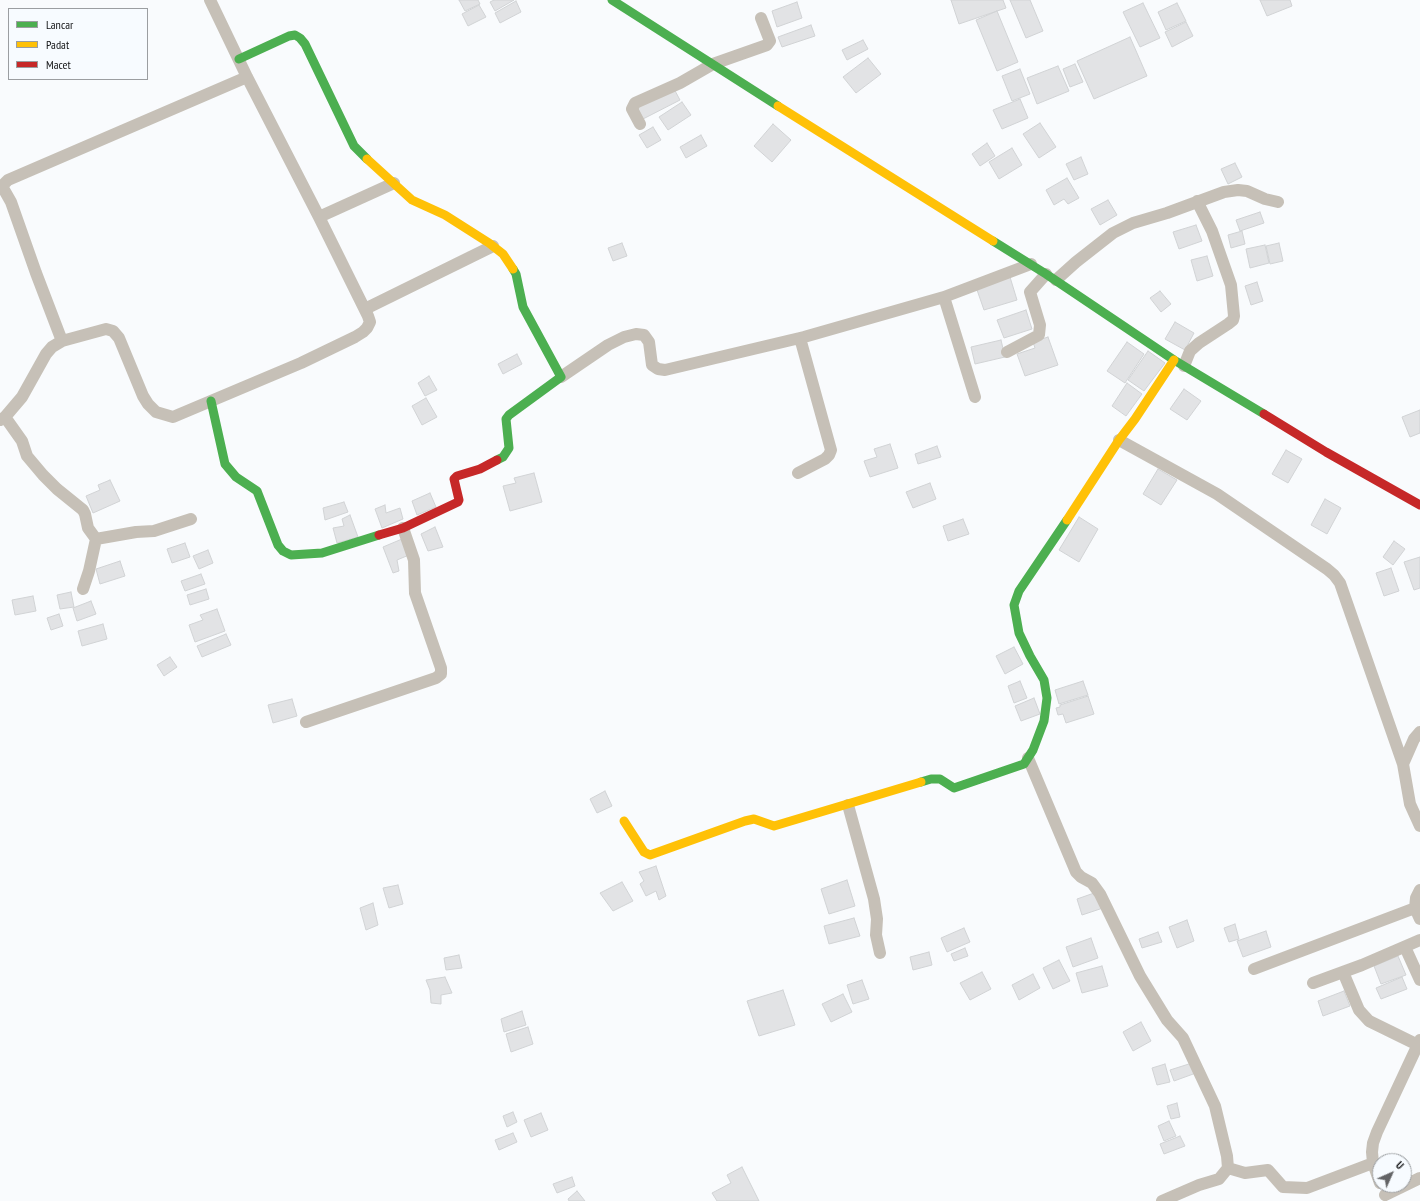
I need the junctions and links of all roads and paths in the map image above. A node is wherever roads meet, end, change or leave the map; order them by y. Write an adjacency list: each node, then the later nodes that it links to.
1 (210, 0): 4 (street)
2 (612, 0): 5 (street)
3 (761, 18): 5 (street)
4 (239, 59): 6 (street); 8 (street)
5 (713, 64): 7 (street); 13 (street)
6 (247, 77): 11 (street); 18 (street)
7 (640, 124)
8 (394, 183): 11 (street); 12 (street)
9 (1197, 201): 10 (street); 14 (street); 20 (street)
10 (1278, 202)
11 (319, 217): 16 (street)
12 (493, 246): 16 (street); 21 (street)
13 (1031, 264): 14 (street); 15 (street)
14 (1051, 277): 19 (street); 20 (street)
15 (944, 297): 17 (street); 22 (street)
16 (365, 309): 23 (street)
17 (800, 338): 21 (street); 26 (street)
18 (62, 342): 23 (street); 24 (street)
19 (1007, 352)
20 (1179, 363): 25 (street); 27 (street)
21 (561, 377): 29 (street)
22 (975, 397)
23 (211, 401): 29 (street)
24 (2, 419): 30 (street)
25 (1119, 440): 34 (street); 35 (street)
26 (798, 473)
27 (1420, 505)
28 (191, 519): 30 (street)
29 (403, 528): 32 (street)
30 (96, 539): 31 (street)
31 (83, 589)
32 (306, 722)
33 (1420, 732): 35 (street)
34 (1028, 758): 36 (street); 51 (street)
35 (1403, 764): 38 (street)
36 (848, 805): 37 (street); 43 (street)
37 (624, 821)
38 (1420, 826)
39 (1420, 890): 40 (street)
40 (1418, 913): 44 (street)
41 (1420, 940): 42 (street)
42 (1405, 947): 45 (street); 46 (street)
43 (880, 953)
44 (1254, 969)
45 (1343, 972): 47 (street); 48 (street)
46 (1420, 980)
47 (1313, 983)
48 (1419, 1044): 49 (street)
49 (1373, 1153)
50 (1372, 1163): 51 (street)
51 (1228, 1168): 52 (street)
52 (1162, 1201)

